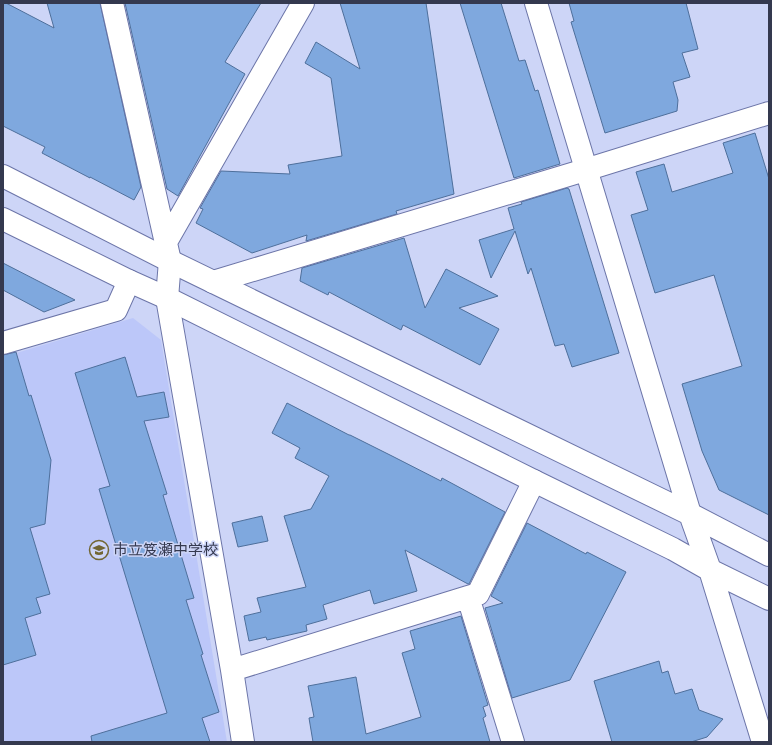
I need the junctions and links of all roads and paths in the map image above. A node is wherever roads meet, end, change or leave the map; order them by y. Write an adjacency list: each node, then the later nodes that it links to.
1 (112, 3): 8 (street)
2 (303, 3): 8 (street)
3 (536, 3): 5 (street)
4 (769, 113): 5 (street)
5 (586, 170): 10 (street); 14 (street)
6 (3, 176): 8 (street)
7 (3, 219): 9 (street)
8 (168, 251): 10 (street); 11 (street)
9 (129, 281): 11 (street); 12 (street)
10 (213, 282): 14 (street)
11 (167, 298): 13 (street); 19 (street)
12 (3, 343)
13 (534, 481): 16 (street); 17 (street)
14 (690, 514): 15 (street); 16 (street)
15 (769, 554)
16 (710, 570): 18 (street); 22 (street)
17 (468, 597): 19 (street); 21 (street)
18 (769, 599)
19 (232, 670): 20 (street)
20 (243, 742)
21 (513, 742)
22 (763, 742)

